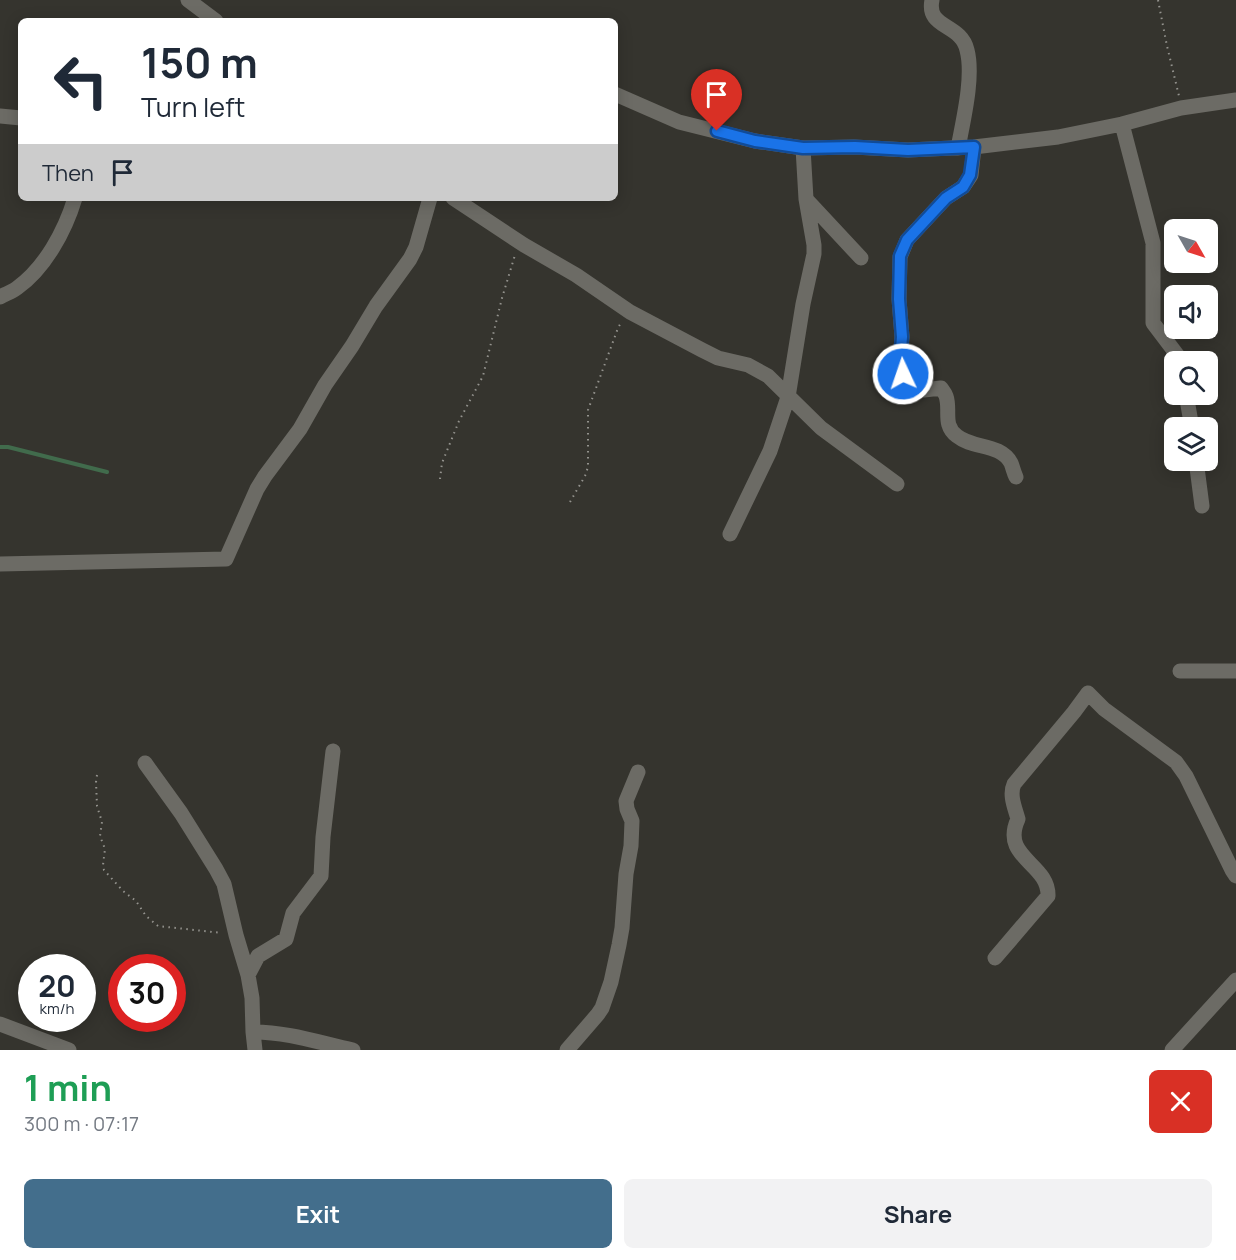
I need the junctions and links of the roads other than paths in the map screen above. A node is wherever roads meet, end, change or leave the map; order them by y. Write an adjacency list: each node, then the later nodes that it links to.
1 (188, 0): 3 (street)
2 (932, 0): 11 (street)
3 (212, 18)
4 (618, 95): 10 (street)
5 (1236, 100): 8 (street)
6 (0, 116): 7 (street)
7 (18, 118)
8 (1122, 124): 9 (street); 18 (street)
9 (974, 147): 11 (street); 21 (street)
10 (803, 148): 11 (street); 12 (street)
11 (958, 148)
12 (806, 199): 16 (street); 19 (street)
13 (74, 201): 17 (street)
14 (429, 201): 25 (street)
15 (458, 201): 19 (street)
16 (861, 258)
17 (0, 297)
18 (1174, 351)
19 (788, 397): 22 (street); 24 (street)
20 (1197, 471): 23 (street)
21 (1016, 477)
22 (897, 484)
23 (1202, 506)
24 (730, 534)
25 (0, 564)
26 (1180, 671): 27 (street)
27 (1236, 671)
28 (333, 751): 33 (street)
29 (145, 763): 33 (street)
30 (638, 772): 40 (street)
31 (1236, 876): 32 (street)
32 (995, 958)
33 (248, 975): 36 (street)
34 (1236, 980): 41 (street)
35 (0, 1024): 37 (street)
36 (253, 1032): 38 (street); 39 (street)
37 (69, 1050)
38 (255, 1050)
39 (353, 1050)
40 (567, 1050)
41 (1172, 1050)

